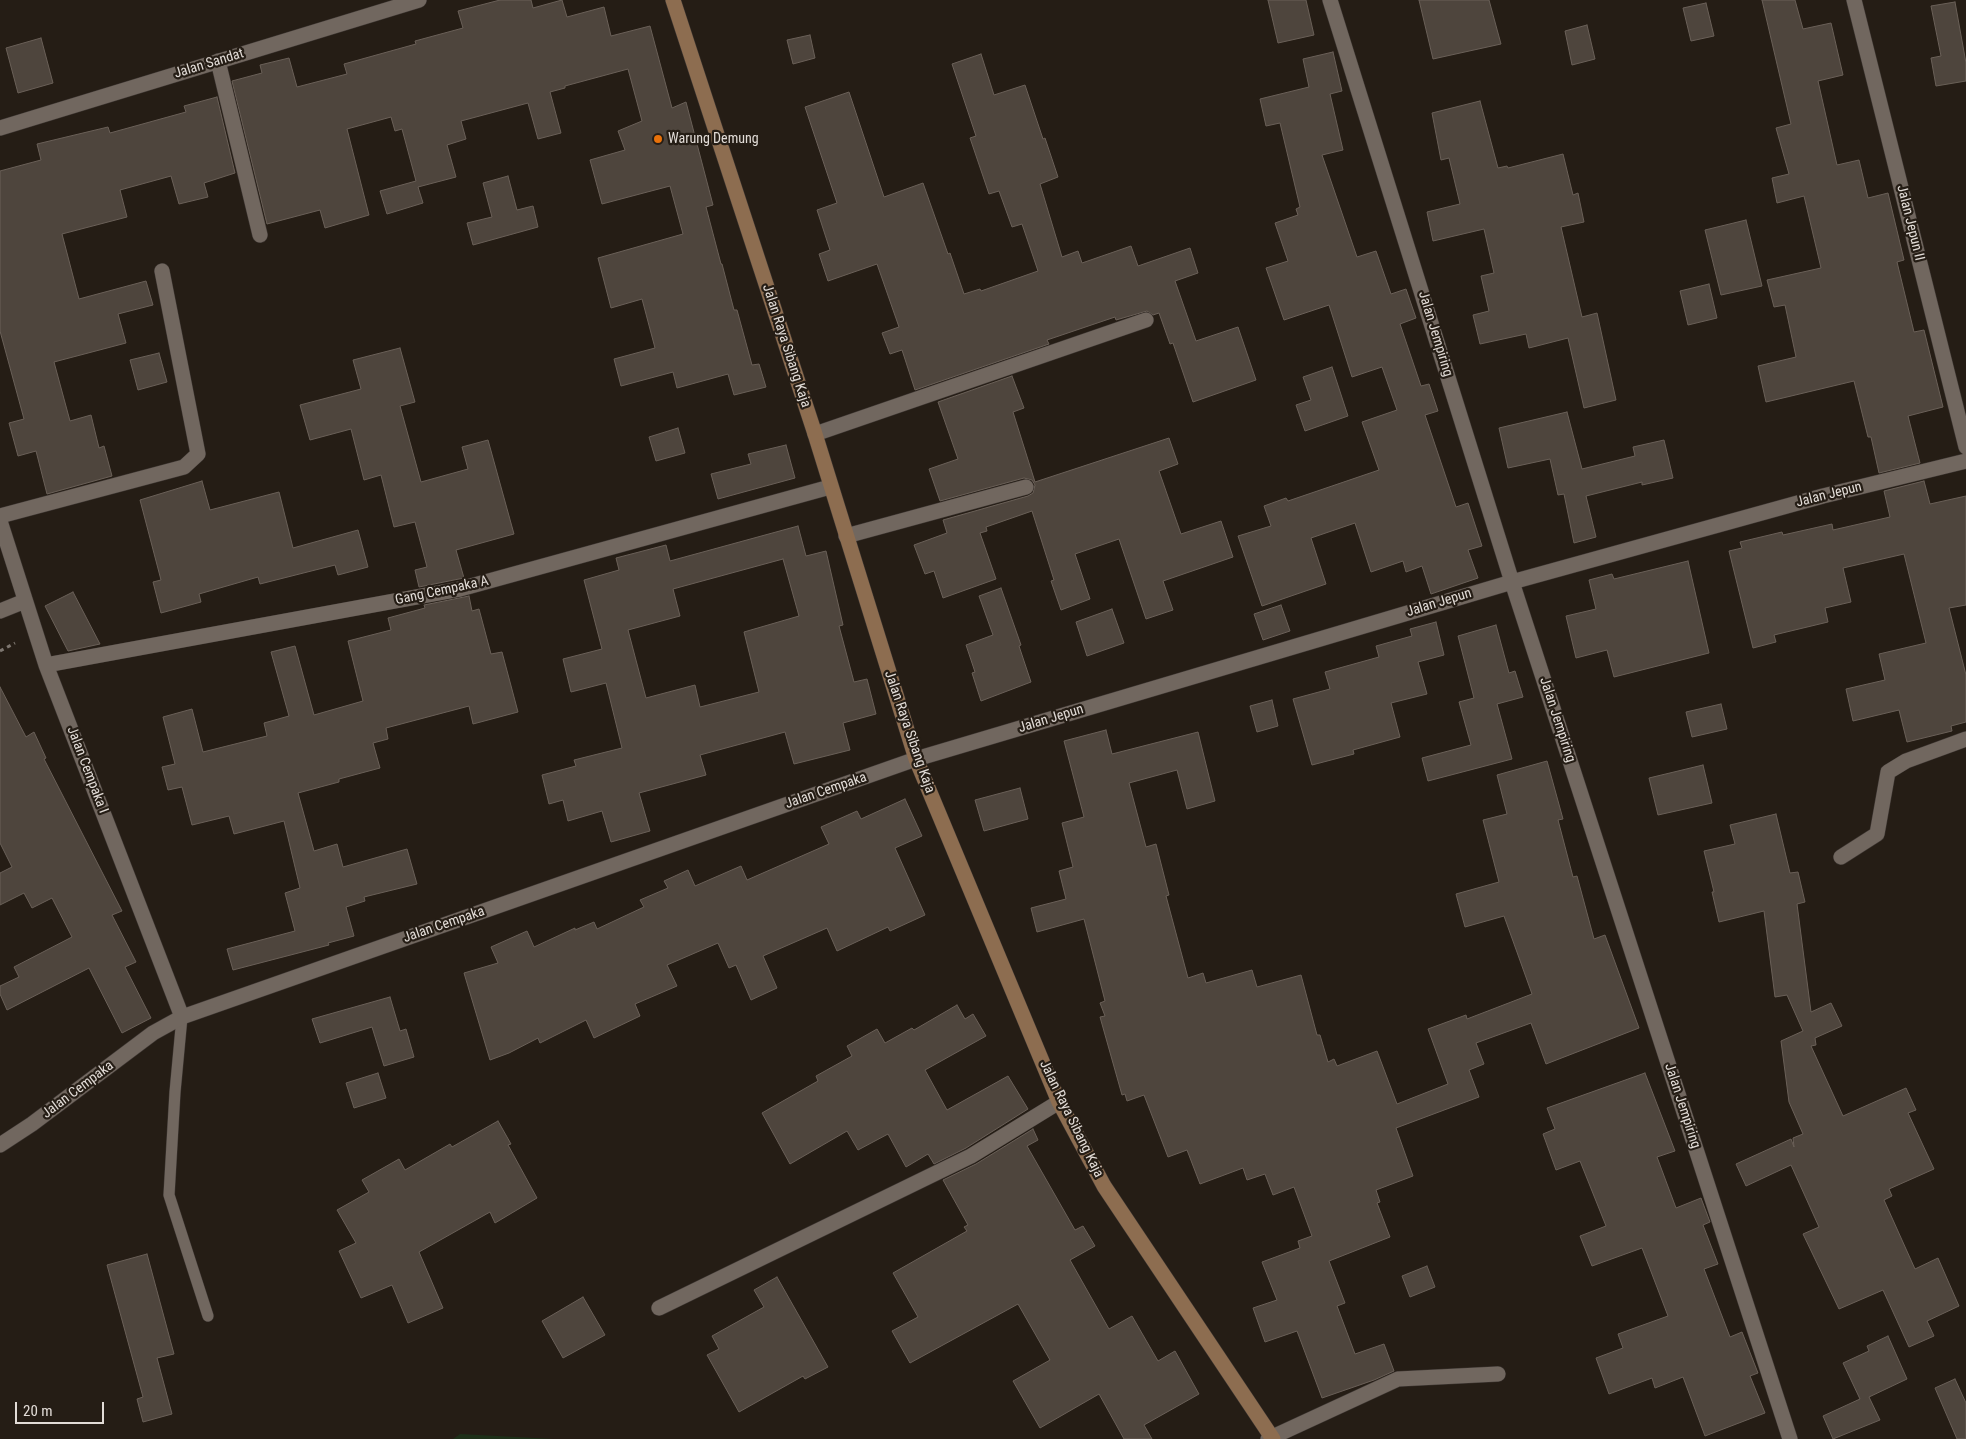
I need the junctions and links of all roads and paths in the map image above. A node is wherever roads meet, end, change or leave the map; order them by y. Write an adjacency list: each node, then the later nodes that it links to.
1 (419, 0): 5 (street, Jalan Sandat)
2 (673, 0): 10 (main road, Jalan Raya Sibang Kaja)
3 (1330, 0): 19 (street, Jalan Jempiring)
4 (1854, 0): 11 (street, Jalan Jepun II)
5 (218, 61): 6 (street, Jalan Sandat); 7 (street)
6 (0, 128)
7 (260, 235)
8 (162, 272): 15 (street)
9 (1146, 320): 10 (street)
10 (814, 434): 13 (main road, Jalan Raya Sibang Kaja)
11 (1966, 447)
12 (1966, 461): 19 (street, Jalan Jepun)
13 (830, 486): 17 (main road, Jalan Raya Sibang Kaja); 22 (street, Gang Cempaka A)
14 (1026, 487): 17 (street)
15 (0, 516)
16 (0, 522): 18 (street, Jalan Cempaka I)
17 (846, 536): 24 (main road, Jalan Raya Sibang Kaja)
18 (3, 543): 20 (street, Jalan Cempaka I)
19 (1512, 582): 24 (street, Jalan Jepun); 33 (street, Jalan Jempiring)
20 (25, 601): 21 (street); 22 (street, Jalan Cempaka I)
21 (0, 611)
22 (46, 665): 26 (street, Jalan Cempaka I)
23 (1966, 738): 25 (street)
24 (916, 759): 26 (street, Jalan Cempaka); 27 (main road, Jalan Raya Sibang Kaja)
25 (1841, 857)
26 (182, 1017): 28 (street, Jalan Cempaka); 30 (lane)
27 (1060, 1102): 29 (street); 32 (main road, Jalan Raya Sibang Kaja)
28 (0, 1145)
29 (659, 1308)
30 (208, 1316)
31 (1498, 1374): 32 (street)
32 (1271, 1438)
33 (1790, 1439)

